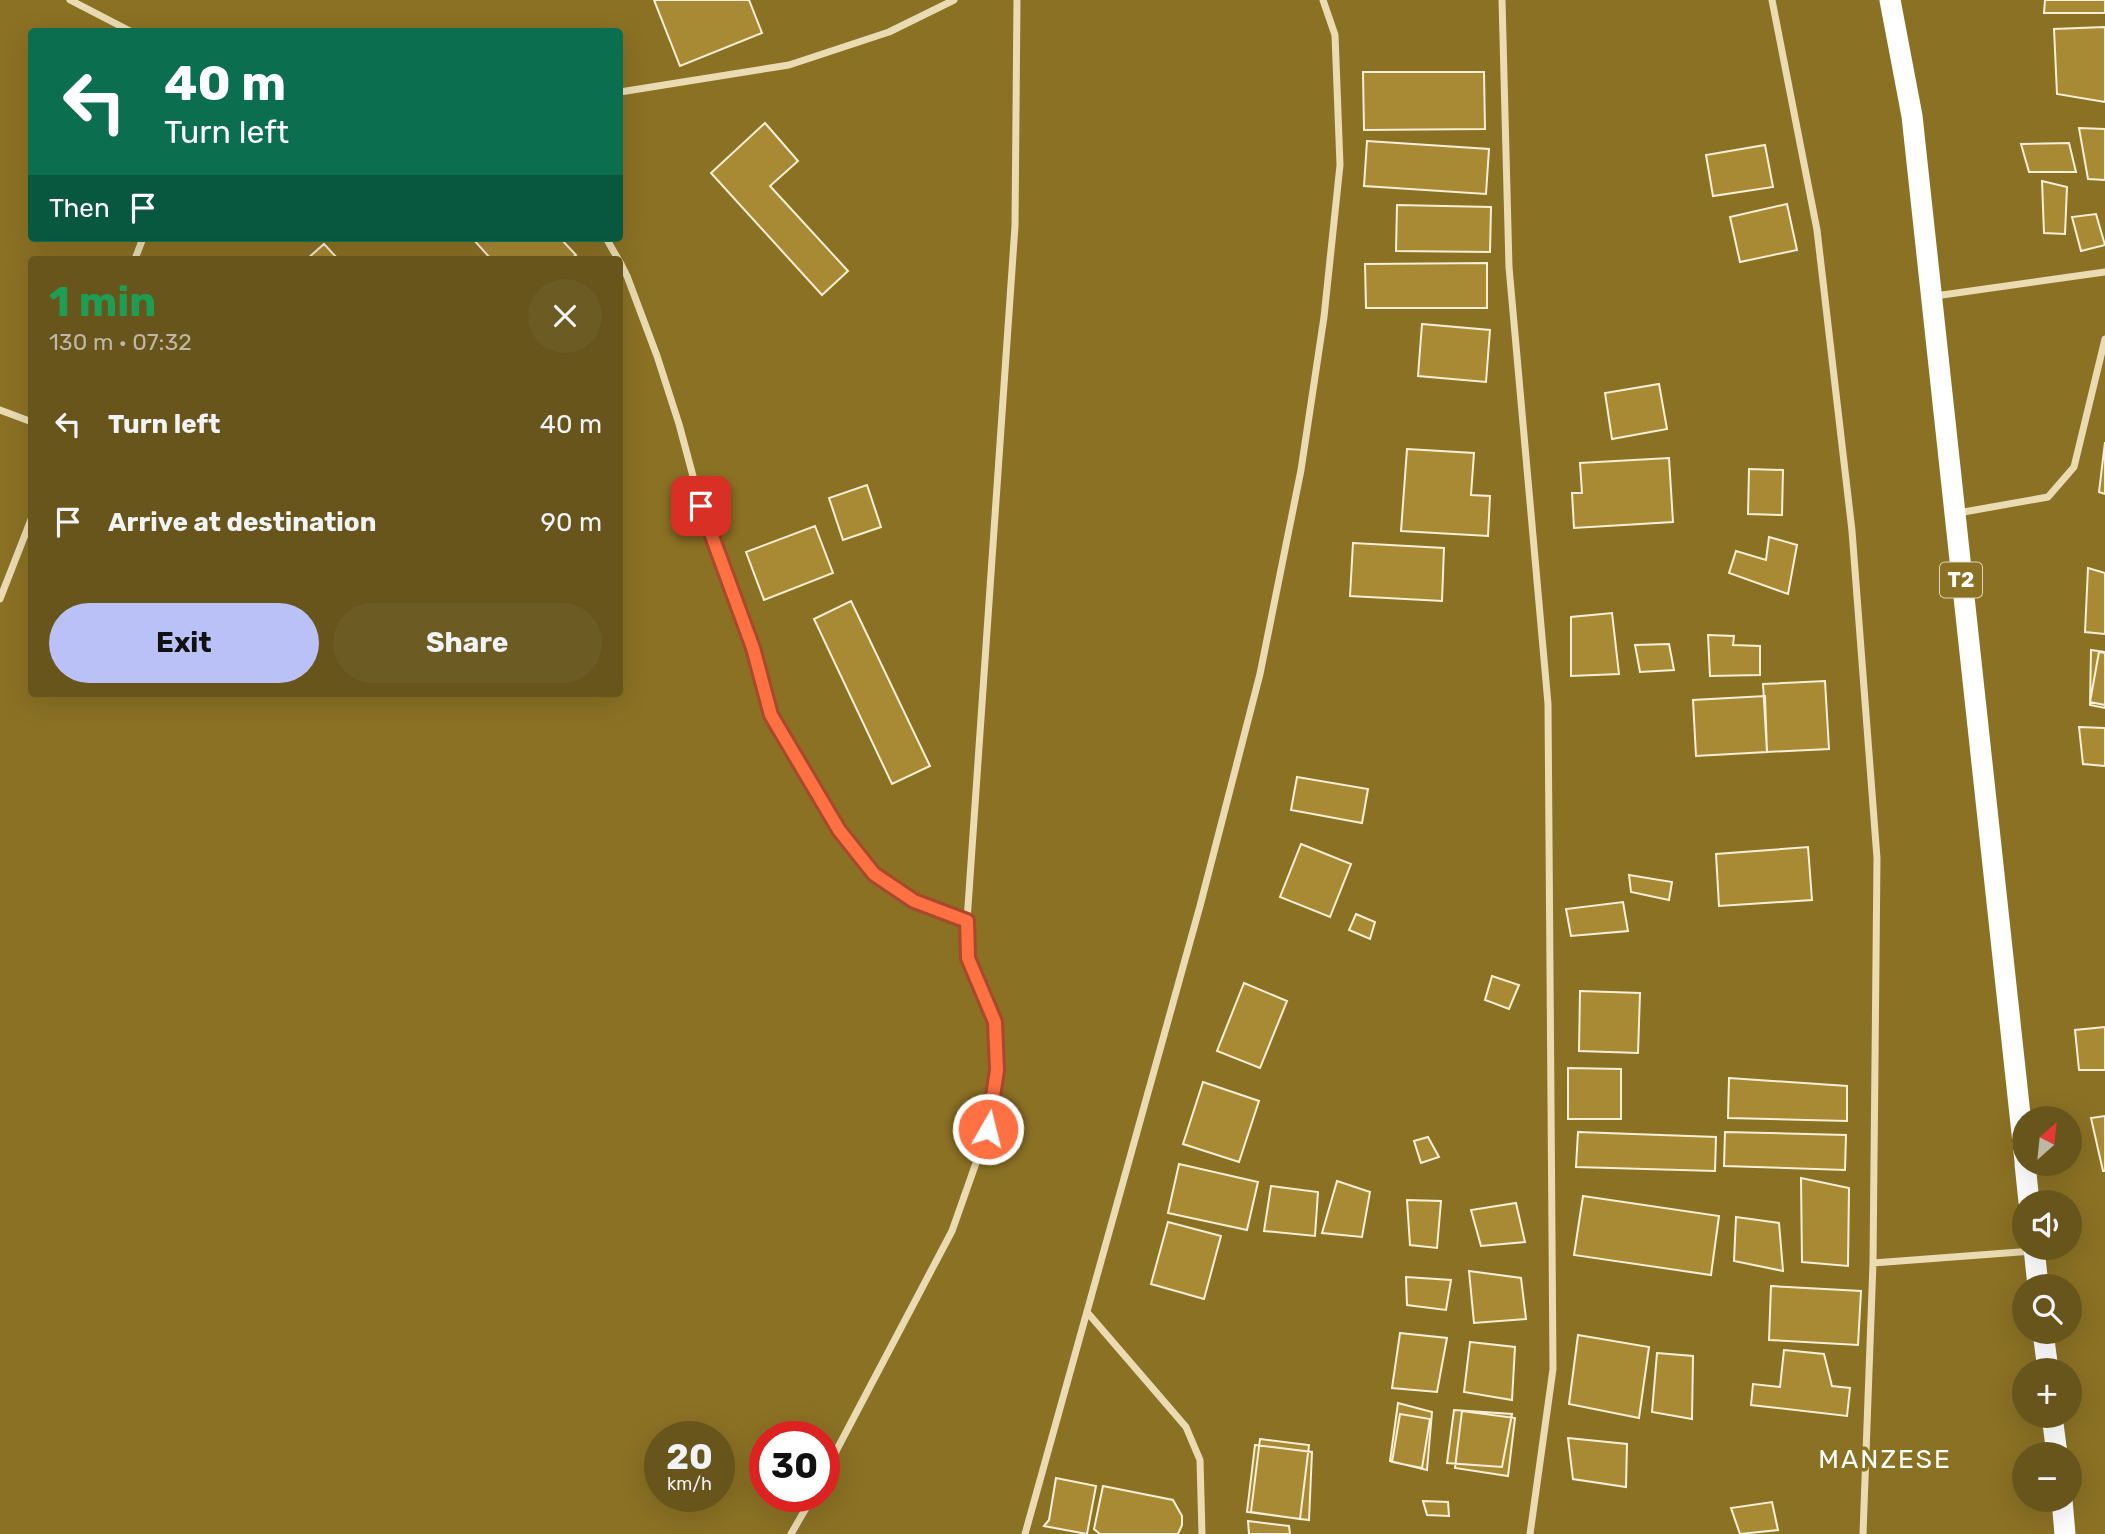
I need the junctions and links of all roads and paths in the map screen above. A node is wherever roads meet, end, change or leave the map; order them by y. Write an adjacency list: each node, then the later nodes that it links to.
1 (70, 0): 8 (street)
2 (954, 0): 9 (street)
3 (1017, 0): 19 (street)
4 (1323, 0): 23 (street)
5 (1502, 0): 30 (street)
6 (1772, 0): 22 (street)
7 (1890, 0): 12 (highway, T2)
8 (124, 28)
9 (623, 92)
10 (623, 268): 19 (street)
11 (2105, 272): 12 (street)
12 (1930, 297): 16 (highway, T2)
13 (2105, 339): 16 (street)
14 (0, 410): 15 (street)
15 (28, 420)
16 (1954, 514): 20 (highway, T2)
17 (28, 527): 18 (street)
18 (0, 599)
19 (967, 921): 24 (street)
20 (2019, 1106)
21 (2012, 1251): 22 (street)
22 (1873, 1263): 31 (street)
23 (1087, 1312): 28 (street); 29 (street)
24 (840, 1443)
25 (804, 1512): 27 (street)
26 (2063, 1512): 32 (highway)
27 (791, 1534)
28 (1024, 1534)
29 (1202, 1534)
30 (1530, 1534)
31 (1863, 1534)
32 (2065, 1534)

